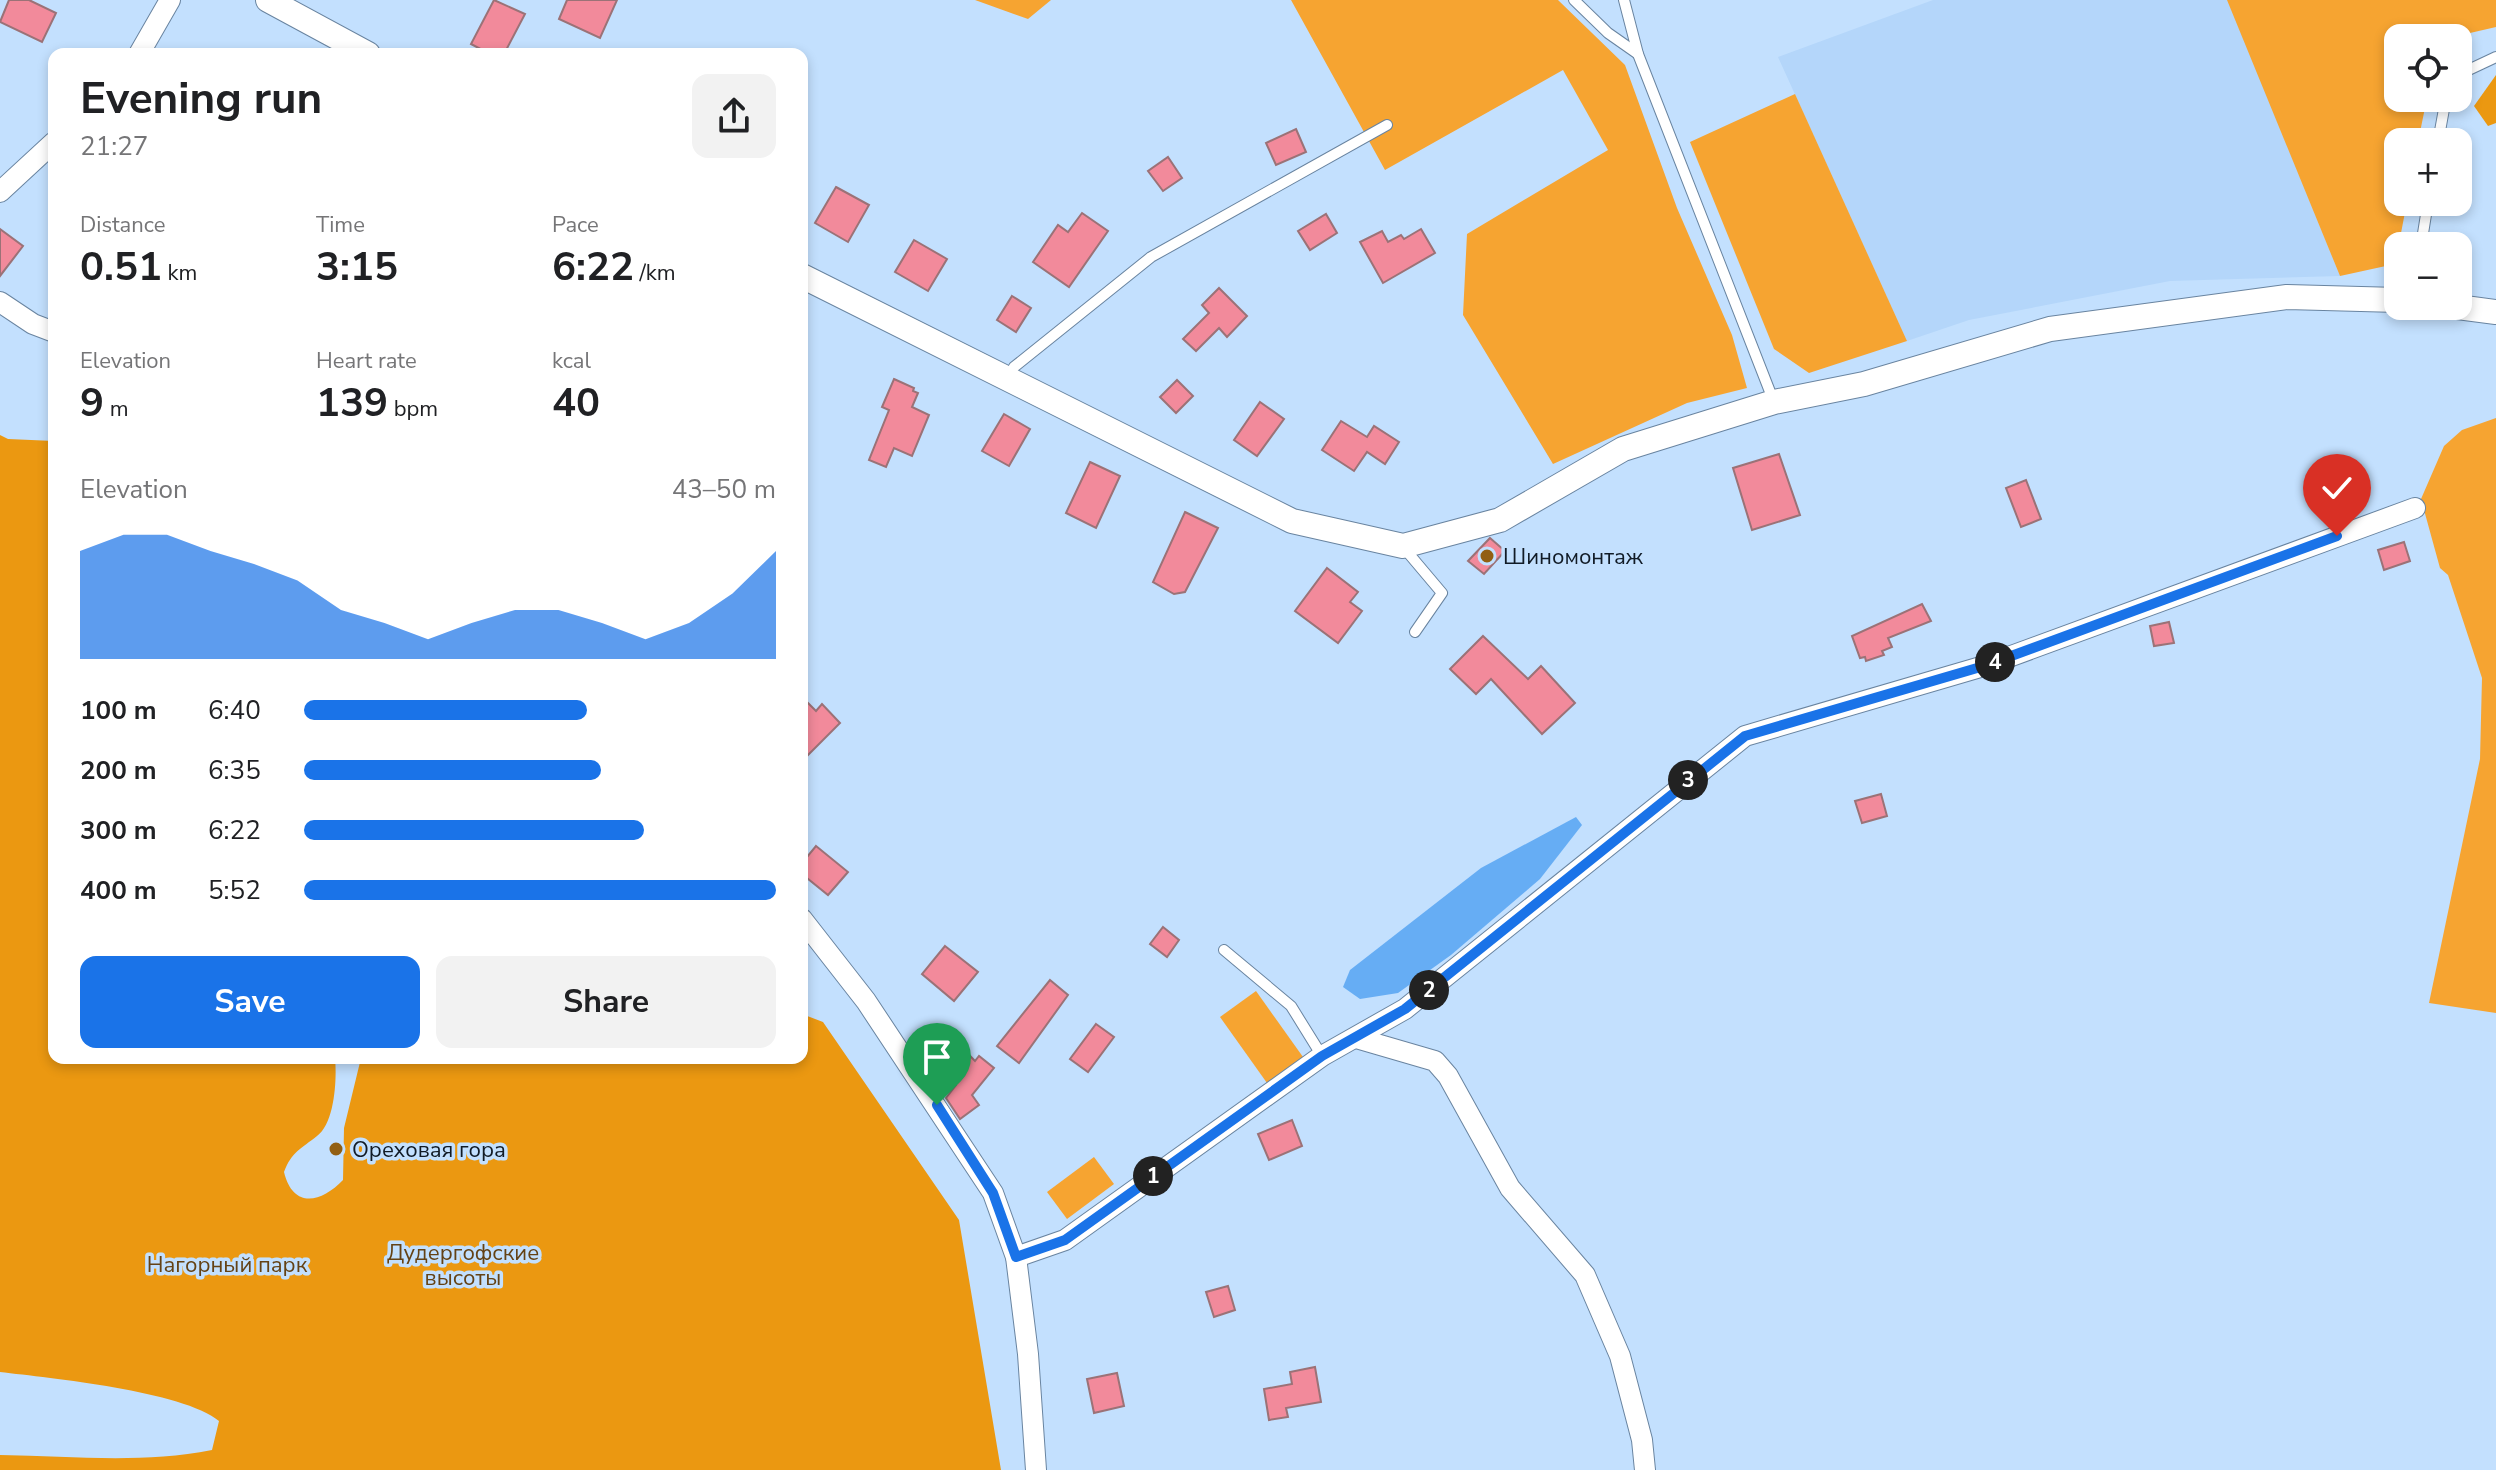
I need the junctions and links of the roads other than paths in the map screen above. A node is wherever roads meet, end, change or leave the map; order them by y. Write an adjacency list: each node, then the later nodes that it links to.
1 (170, 0): 5 (street)
2 (268, 0): 6 (street)
3 (1574, 0): 7 (lane)
4 (1624, 0): 7 (lane)
5 (142, 48)
6 (357, 48)
7 (1638, 54): 20 (lane)
8 (2496, 57): 9 (lane)
9 (2472, 68)
10 (1387, 125): 19 (lane)
11 (48, 148): 12 (street)
12 (0, 192)
13 (808, 279): 19 (street)
14 (2384, 300): 20 (street)
15 (0, 302): 18 (street)
16 (2472, 309): 17 (street)
17 (2496, 312)
18 (48, 330)
19 (1007, 380): 22 (street)
20 (1774, 402): 22 (street)
21 (2415, 508): 26 (street)
22 (1403, 546): 23 (lane)
23 (1415, 632)
24 (808, 927): 28 (street)
25 (1224, 950): 27 (lane)
26 (1356, 1038): 27 (street); 30 (street)
27 (1322, 1056): 28 (street)
28 (1016, 1257): 29 (street)
29 (1036, 1470)
30 (1645, 1470)

